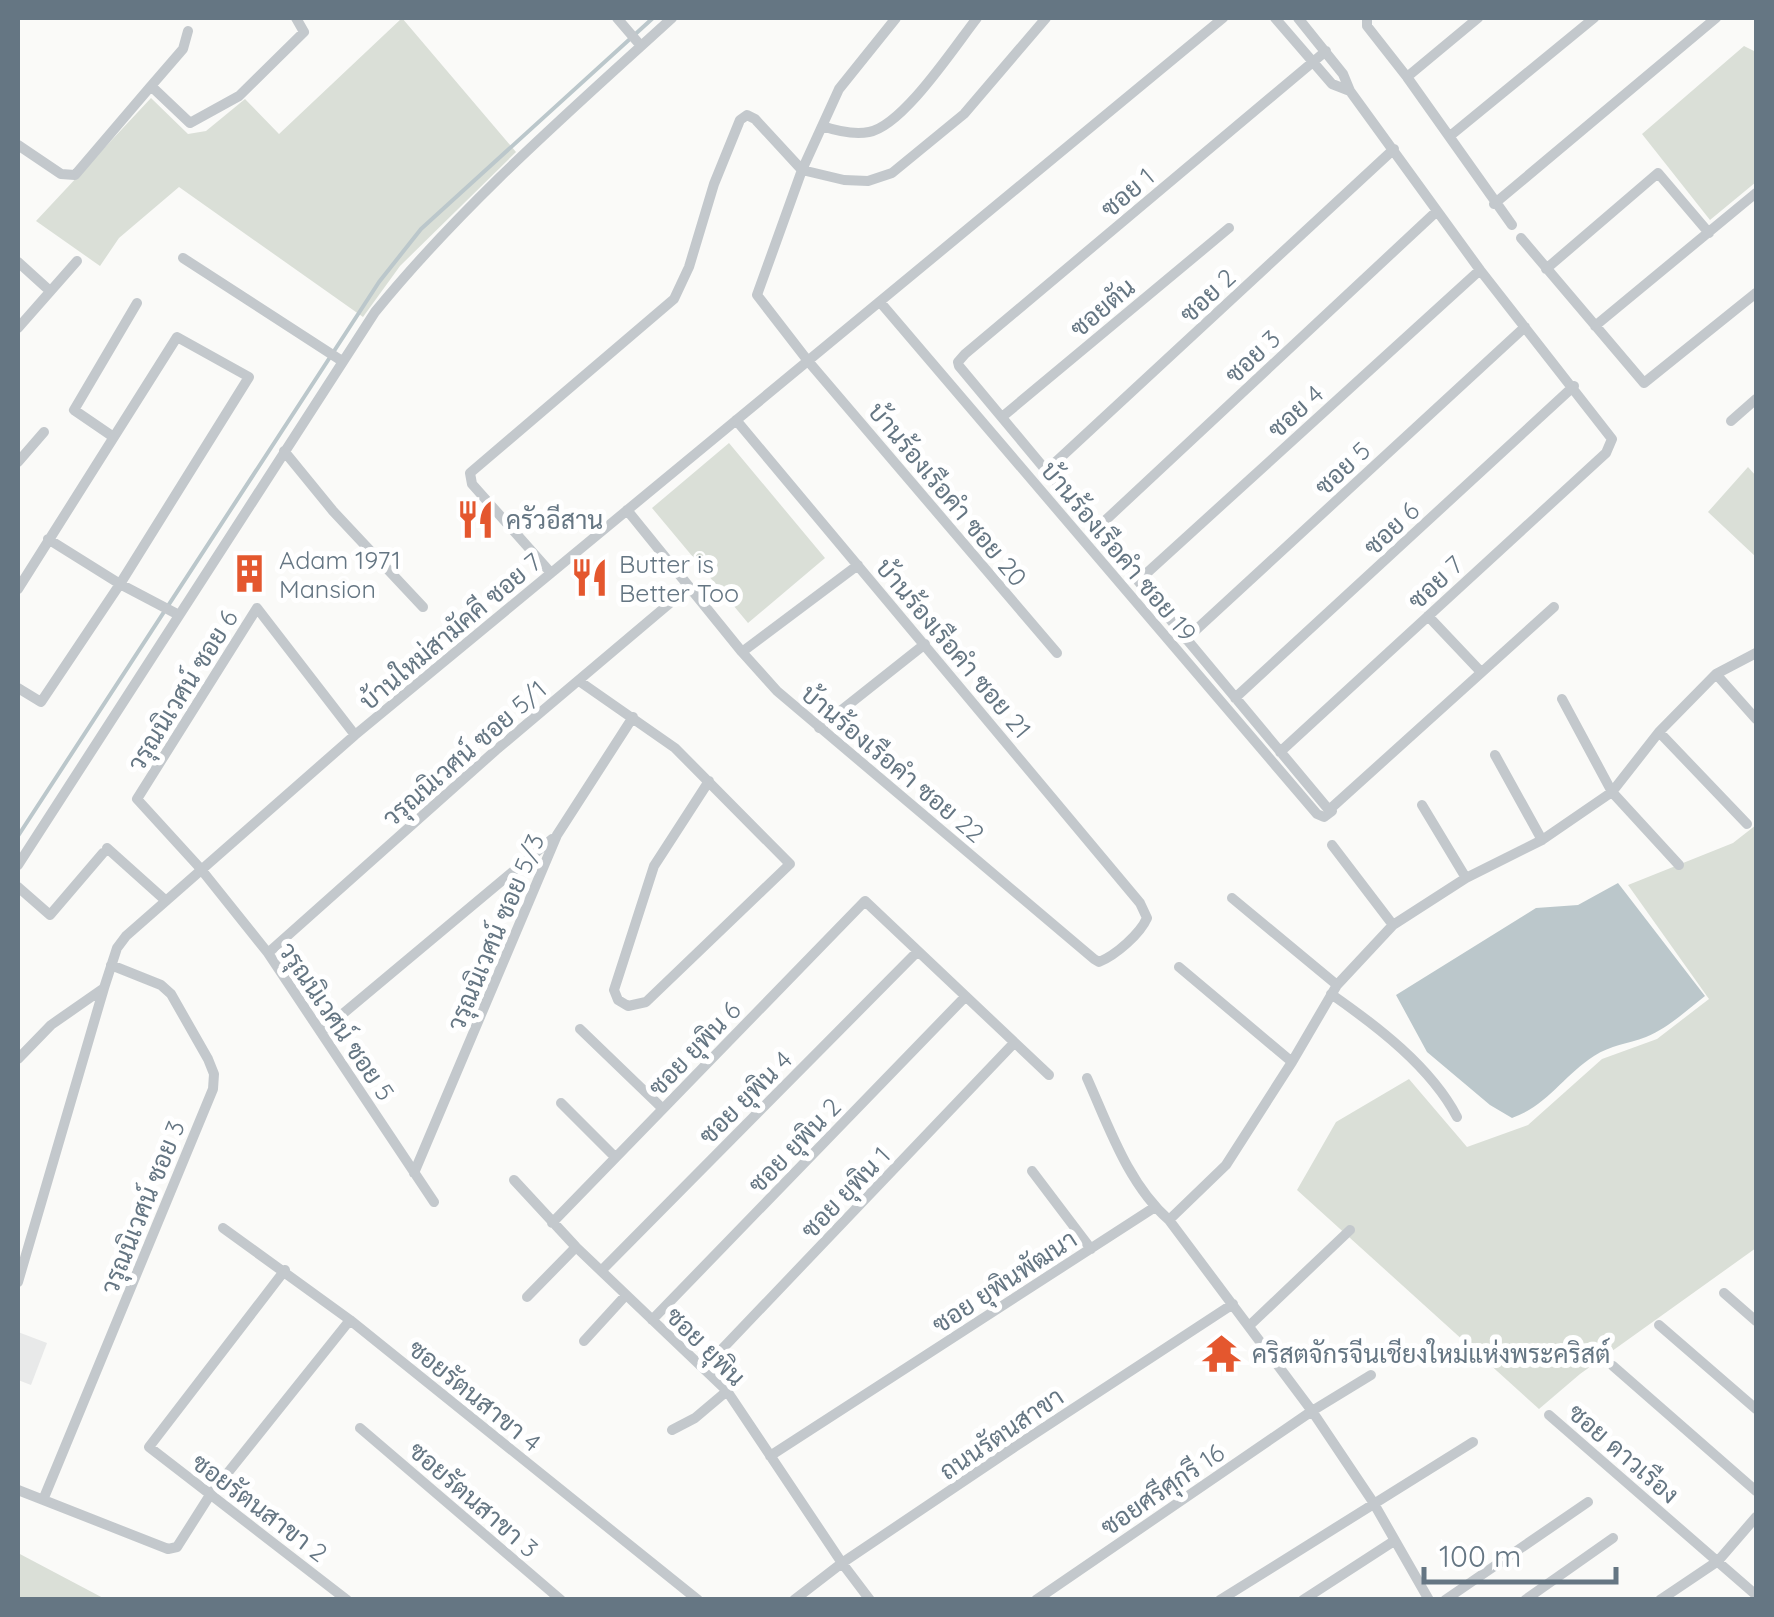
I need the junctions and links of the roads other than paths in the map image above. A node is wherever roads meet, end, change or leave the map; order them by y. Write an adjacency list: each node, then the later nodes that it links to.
1 (296, 18): 19 (street)
2 (617, 18): 15 (street)
3 (672, 18): 15 (street)
4 (896, 18): 21 (street)
5 (977, 18): 21 (street)
6 (1046, 18): 25 (street)
7 (1224, 18): 40 (street, บ้านใหม่สามัคคี ซอย 7)
8 (1275, 18): 17 (street)
9 (1298, 18): 16 (street)
10 (1367, 18): 18 (street)
11 (1478, 18): 18 (street)
12 (1594, 18): 22 (street)
13 (1716, 18): 27 (street)
14 (188, 31): 19 (street)
15 (636, 40): 45 (street)
16 (1326, 52): 17 (street, ซอย 1); 20 (street)
17 (1312, 63): 20 (street); 49 (street, ซอย 1)
18 (1407, 77): 22 (street)
19 (152, 86): 23 (street)
20 (1350, 91): 24 (street)
21 (822, 126): 25 (street)
22 (1450, 136): 27 (street)
23 (18, 145)
24 (1394, 149): 28 (street); 58 (street, ซอย 2)
25 (802, 170): 46 (street, บ้านร้องเรือคำ ซอย 20); 63 (street)
26 (1756, 193): 31 (street)
27 (1494, 204): 29 (street)
28 (1437, 210): 37 (street); 60 (street, ซอย 3)
29 (1512, 225)
30 (1229, 228): 49 (street, ซอยตัน)
31 (1709, 232): 36 (street); 42 (street)
32 (1521, 238): 36 (street)
33 (183, 258): 45 (street)
34 (77, 261): 38 (street)
35 (18, 262): 38 (street)
36 (1546, 269): 42 (street)
37 (1480, 270): 43 (street); 64 (street, ซอย 4)
38 (50, 292): 44 (street)
39 (1756, 293): 42 (street)
40 (880, 302): 46 (street, บ้านใหม่สามัคคี ซอย 7); 93 (street, บ้านร้องเรือคำ ซอย 19)
41 (138, 303): 53 (street)
42 (1595, 326)
43 (1525, 327): 47 (street); 72 (street, ซอย 5)
44 (18, 328)
45 (336, 357): 56 (street)
46 (808, 361): 50 (street, บ้านใหม่สามัคคี ซอย 7); 75 (street, บ้านร้องเรือคำ ซอย 20)
47 (1574, 386): 71 (street, ซอย 7); 81 (street, ซอย 6)
48 (1756, 399): 51 (street)
49 (1002, 418): 58 (street)
50 (736, 420): 59 (street, บ้านใหม่สามัคคี ซอย 7); 62 (street, บ้านร้องเรือคำ ซอย 21)
51 (1731, 421)
52 (44, 432): 55 (street)
53 (112, 436): 61 (street); 65 (street)
54 (18, 437): 55 (street)
55 (30, 448): 57 (street)
56 (284, 451): 68 (street); 70 (street)
57 (18, 462)
58 (1046, 471): 60 (street)
59 (628, 510): 63 (street, บ้านใหม่สามัคคี ซอย 7); 66 (street, บ้านร้องเรือคำ ซอย 22)
60 (1095, 530): 64 (street)
61 (48, 539): 65 (street); 67 (street)
62 (858, 564): 73 (street, บ้านร้องเรือคำ ซอย 21); 74 (street)
63 (551, 574): 87 (street, บ้านใหม่สามัคคี ซอย 7)
64 (1138, 582): 72 (street)
65 (120, 584): 70 (street); 80 (street)
66 (689, 587): 74 (street, บ้านร้องเรือคำ ซอย 22); 79 (street, วรุณนิเวศน์ ซอย 5/1)
67 (18, 589)
68 (423, 606)
69 (1554, 607): 77 (street)
70 (177, 614): 99 (street)
71 (1428, 616): 77 (street); 88 (street, ซอย 7)
72 (1186, 639): 81 (street)
73 (924, 644): 85 (street); 105 (street, บ้านร้องเรือคำ ซอย 21)
74 (742, 652): 85 (street, บ้านร้องเรือคำ ซอย 22)
75 (1057, 652)
76 (1756, 654): 78 (street)
77 (1481, 672): 93 (street)
78 (1716, 674): 84 (street); 86 (street)
79 (580, 681): 83 (street); 107 (street, วรุณนิเวศน์ ซอย 5/1)
80 (18, 688)
81 (1235, 698): 88 (street)
82 (1562, 699): 91 (street)
83 (633, 716): 90 (street); 95 (street, วรุณนิเวศน์ ซอย 5/3)
84 (1756, 719)
85 (818, 728): 105 (street, บ้านร้องเรือคำ ซอย 22)
86 (1659, 732): 91 (street); 94 (street)
87 (356, 735): 100 (street, บ้านใหม่สามัคคี ซอย 7); 100 (street, วรุณนิเวศน์ ซอย 6)
88 (1280, 752): 93 (street)
89 (1495, 755): 96 (street)
90 (709, 782): 90 (street)
91 (1612, 792): 96 (street); 98 (street)
92 (1422, 804): 101 (street)
93 (1332, 811)
94 (1747, 824)
95 (557, 835): 115 (street); 126 (street, วรุณนิเวศน์ ซอย 5/3)
96 (1542, 840): 101 (street)
97 (1332, 845): 106 (street)
98 (1679, 864)
99 (18, 866)
100 (200, 868): 104 (street, บ้านใหม่สามัคคี ซอย 7); 107 (street, วรุณนิเวศน์ ซอย 5)
101 (1466, 878): 106 (street)
102 (18, 887): 104 (street)
103 (1232, 898): 112 (street)
104 (165, 900): 109 (street, บ้านใหม่สามัคคี ซอย 7)
105 (1140, 902)
106 (1393, 924): 112 (street)
107 (268, 952): 115 (street, วรุณนิเวศน์ ซอย 5)
108 (917, 952): 113 (street); 122 (street, ซอย ยุพิน 6); 137 (street, ซอย ยุพิน 4)
109 (111, 965): 111 (street, บ้านใหม่สามัคคี ซอย 7); 163 (street, วรุณนิเวศน์ ซอย 3)
110 (1179, 967): 118 (street)
111 (104, 988): 117 (street); 138 (street, บ้านใหม่สามัคคี ซอย 7)
112 (1334, 990): 118 (street); 123 (street)
113 (965, 997): 116 (street); 144 (street, ซอย ยุพิน 2)
114 (580, 1029): 122 (street)
115 (321, 1032): 126 (street, วรุณนิเวศน์ ซอย 5)
116 (1014, 1043): 119 (street); 150 (street, ซอย ยุพิน 1)
117 (18, 1059)
118 (1292, 1062): 130 (street)
119 (1049, 1075)
120 (1087, 1078): 129 (street)
121 (561, 1103): 124 (street)
122 (662, 1108): 124 (street, ซอย ยุพิน 6)
123 (1457, 1116)
124 (614, 1156): 131 (street, ซอย ยุพิน 6)
125 (1032, 1170): 135 (street)
126 (414, 1174): 128 (street, วรุณนิเวศน์ ซอย 5)
127 (514, 1180): 131 (street, ซอย ยุพิน)
128 (434, 1202)
129 (1155, 1208): 130 (street); 135 (street, ซอย ยุพินพัฒนา)
130 (1169, 1220): 142 (street)
131 (552, 1223): 134 (street, ซอย ยุพิน)
132 (222, 1228): 136 (street, ซอยรัตนสาขา 4)
133 (1350, 1230): 147 (street)
134 (576, 1247): 137 (street, ซอย ยุพิน); 141 (street)
135 (1091, 1249): 159 (street, ซอย ยุพินพัฒนา)
136 (284, 1270): 143 (street, ซอยรัตนสาขา 4); 162 (street, ซอยรัตนสาขา 2)
137 (601, 1271): 140 (street, ซอย ยุพิน)
138 (18, 1282)
139 (1724, 1293): 145 (street)
140 (626, 1295): 144 (street, ซอย ยุพิน); 148 (street)
141 (527, 1298)
142 (1234, 1304): 147 (street); 170 (street, ถนนรัตนสาขา)
143 (350, 1320): 162 (street); 174 (street, ซอยรัตนสาขา 4)
144 (652, 1320): 150 (street, ซอย ยุพิน)
145 (1756, 1321)
146 (1658, 1325): 153 (street)
147 (1249, 1326): 154 (street)
148 (584, 1341)
149 (1613, 1366): 161 (street)
150 (704, 1368): 152 (street, ซอย ยุพิน)
151 (1371, 1375): 154 (street, ซอยศรีศุกรี 16)
152 (728, 1391): 157 (street); 159 (street, ซอย ยุพิน)
153 (1756, 1409)
154 (1312, 1411): 164 (street); 177 (street, ซอยศรีศุกรี 16)
155 (1549, 1416): 169 (street, ซอย ดาวเรือง)
156 (360, 1428): 173 (street, ซอยรัตนสาขา 3)
157 (672, 1430)
158 (1473, 1442): 164 (street)
159 (770, 1456): 170 (street, ซอย ยุพิน)
160 (18, 1490): 163 (street)
161 (1756, 1491)
162 (210, 1495): 163 (street); 172 (street, ซอยรัตนสาขา 2)
163 (43, 1500)
164 (1373, 1502): 168 (street); 178 (street)
165 (1588, 1502): 181 (street)
166 (1756, 1517): 169 (street)
167 (1613, 1538): 182 (street)
168 (1394, 1541): 179 (street); 180 (street)
169 (1718, 1561): 171 (street, ซอย ดาวเรือง); 183 (street)
170 (842, 1563): 175 (street, ถนนรัตนสาขา); 176 (street, ซอย ยุพิน)
171 (1756, 1595)
172 (347, 1600)
173 (561, 1600)
174 (698, 1600)
175 (794, 1600)
176 (870, 1600)
177 (1036, 1600)
178 (1220, 1600)
179 (1304, 1600)
180 (1428, 1600)
181 (1445, 1600)
182 (1526, 1600)
183 (1660, 1600)

